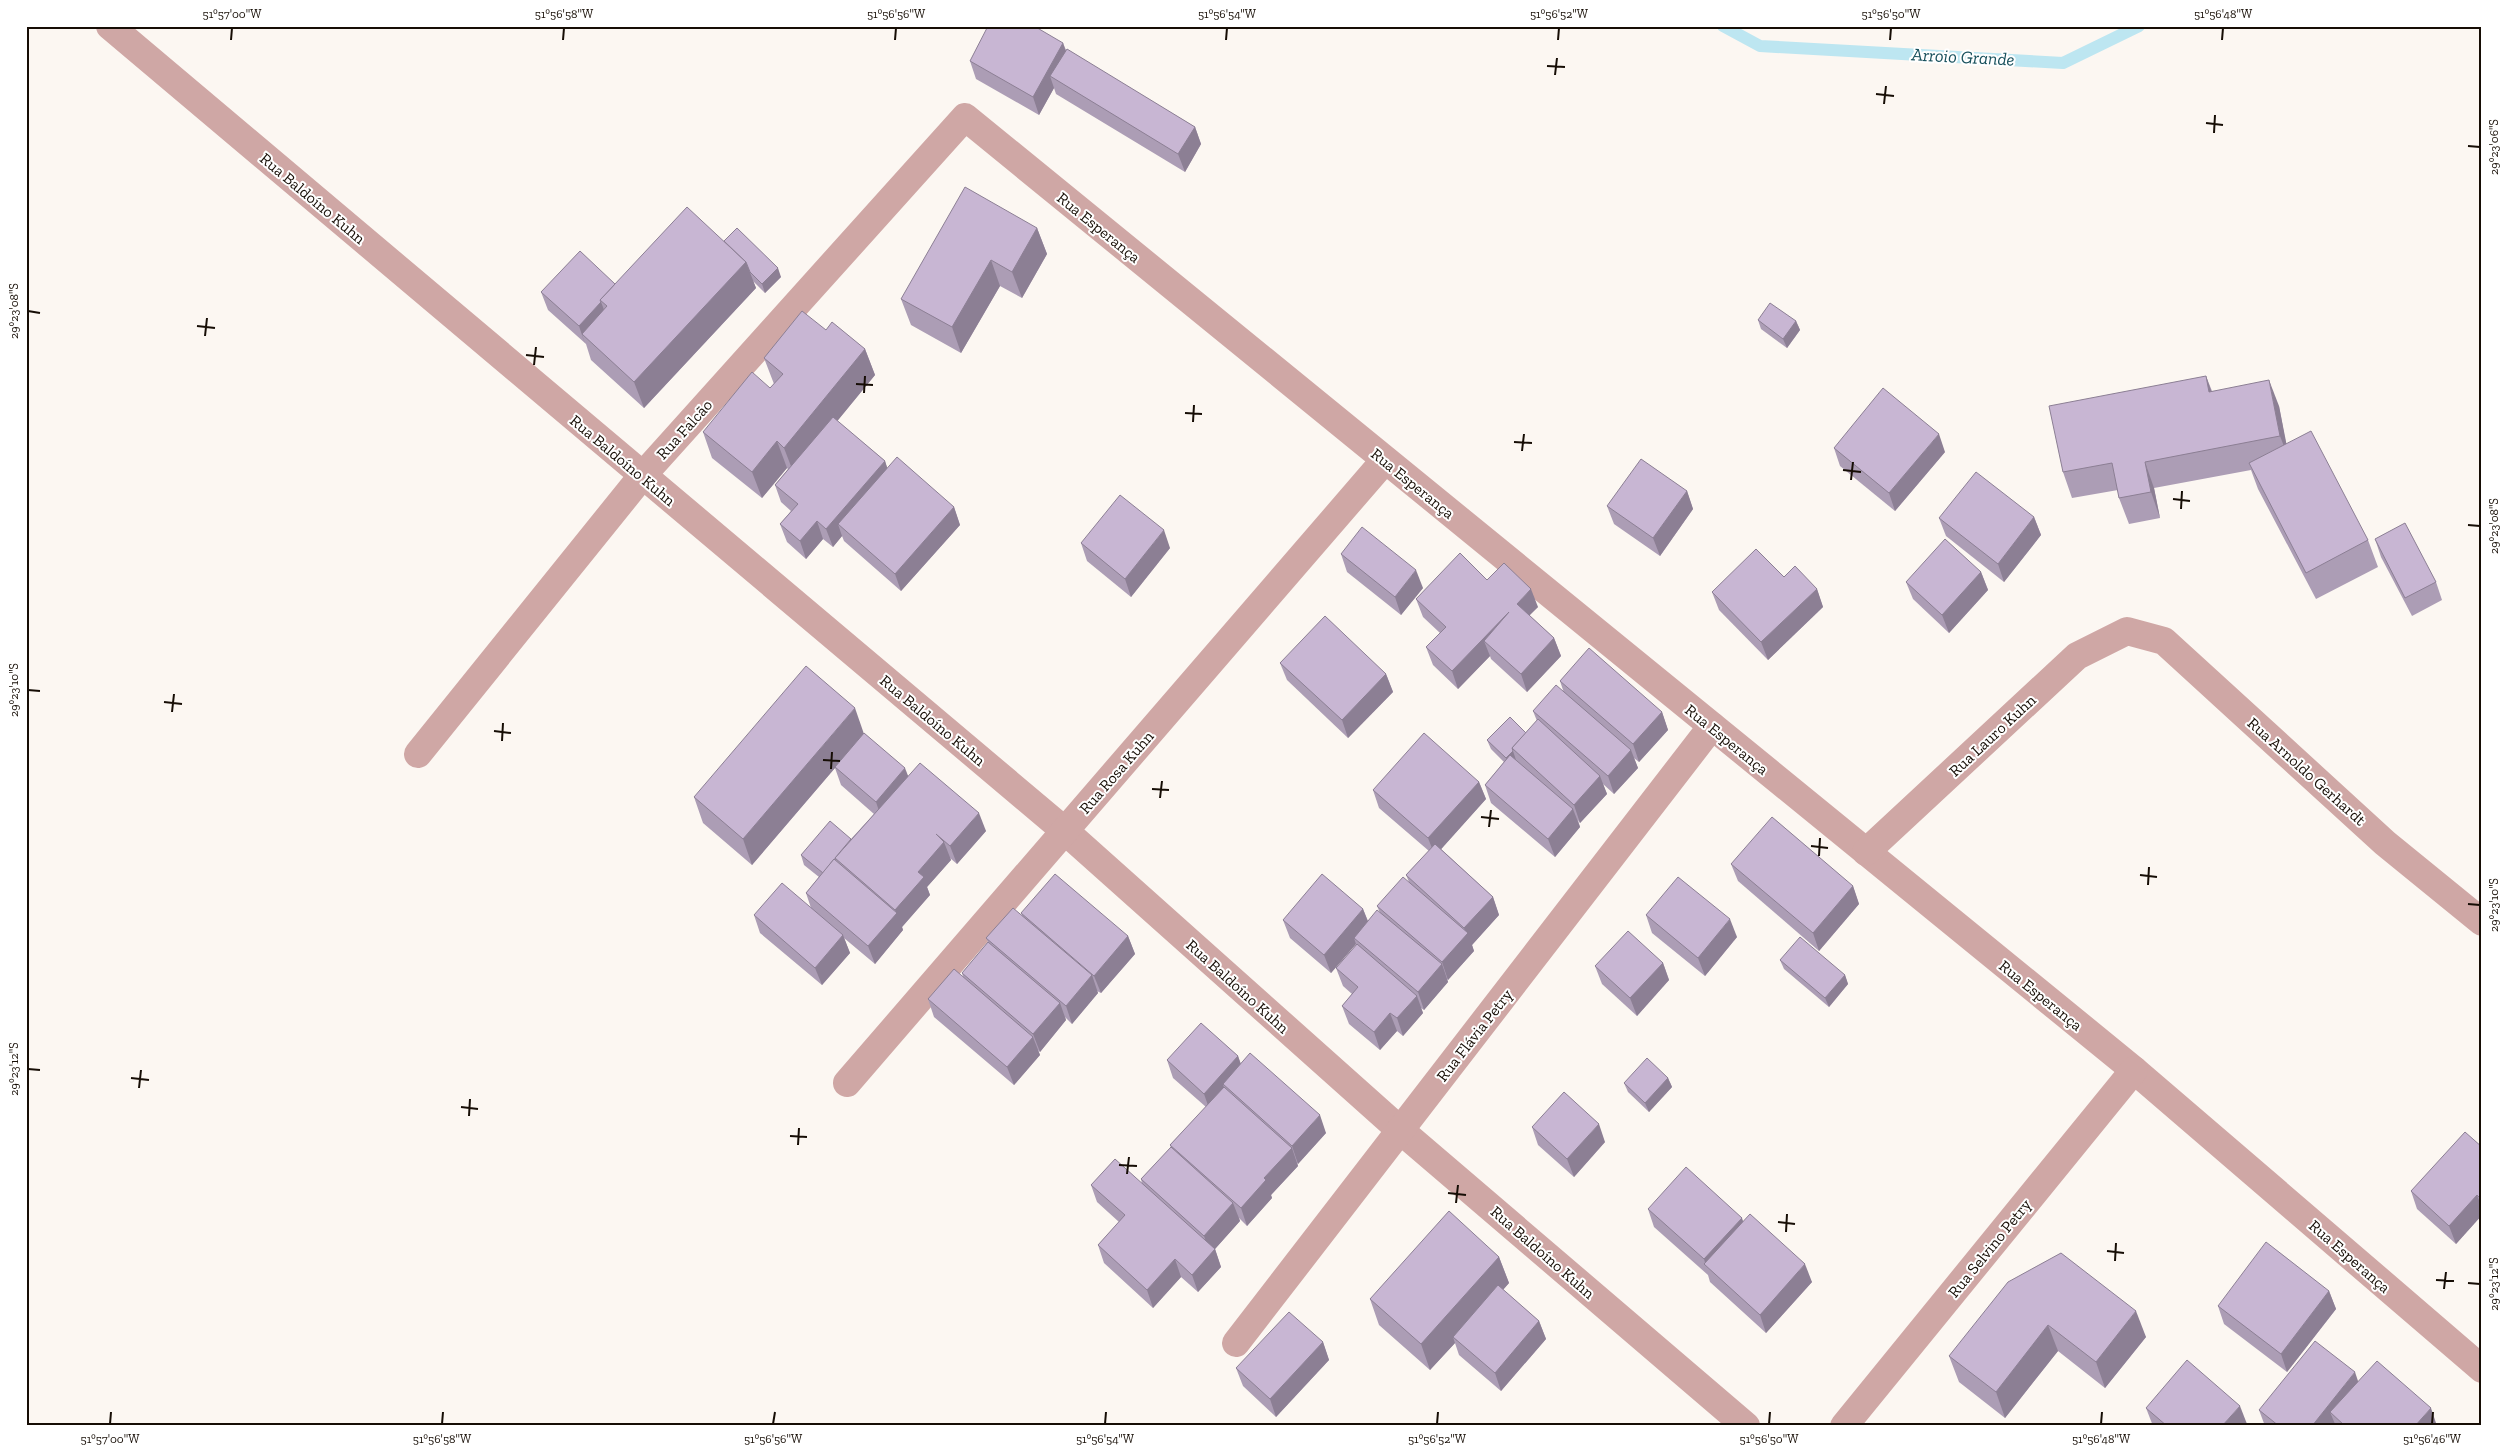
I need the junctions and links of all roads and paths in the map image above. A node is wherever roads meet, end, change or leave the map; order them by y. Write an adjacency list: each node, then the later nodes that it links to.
1 (110, 26): 4 (street, Rua Baldoíno Kuhn)
2 (965, 117): 3 (street, Rua Esperança); 4 (street, Rua Falcão)
3 (1385, 460): 6 (street, Rua Esperança); 8 (street, Rua Rosa Kuhn)
4 (642, 476): 7 (street, Rua Falcão); 8 (street, Rua Baldoíno Kuhn)
5 (2127, 630): 9 (street, Rua Lauro Kuhn); 10 (street, Rua Arnoldo Gerhardt)
6 (1712, 726): 9 (street, Rua Esperança); 13 (street, Rua Flávia Petry)
7 (418, 754)
8 (1065, 831): 12 (street, Rua Rosa Kuhn); 13 (street, Rua Baldoíno Kuhn)
9 (1866, 852): 11 (street, Rua Esperança)
10 (2482, 922)
11 (2134, 1070): 15 (street, Rua Esperança); 17 (street, Rua Selvino Petry)
12 (847, 1083)
13 (1400, 1130): 14 (street, Rua Flávia Petry); 16 (street, Rua Baldoíno Kuhn)
14 (1236, 1344)
15 (2482, 1369)
16 (1746, 1426)
17 (1844, 1426)

